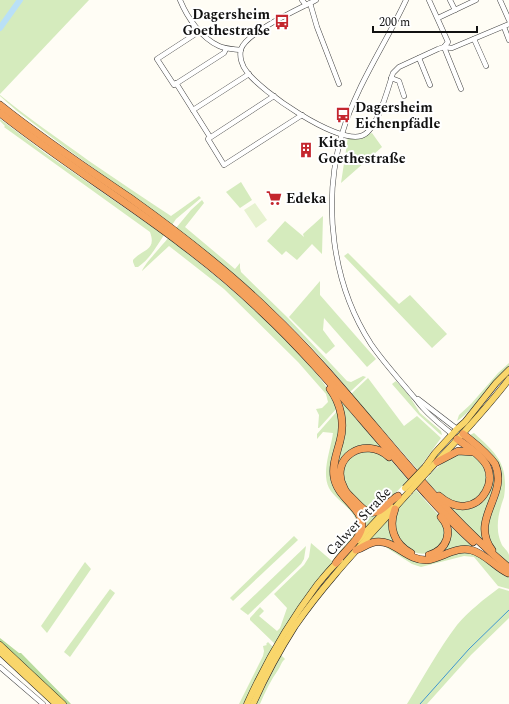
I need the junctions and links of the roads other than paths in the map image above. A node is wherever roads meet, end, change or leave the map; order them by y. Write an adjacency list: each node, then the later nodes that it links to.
1 (180, 0): 15 (street)
2 (302, 0): 9 (street)
3 (316, 0): 9 (street)
4 (406, 0): 37 (street)
5 (429, 0): 11 (street)
6 (450, 0): 10 (street)
7 (476, 0): 10 (street)
8 (500, 0): 12 (street)
9 (308, 4): 20 (street); 26 (street)
10 (455, 10): 11 (street)
11 (438, 18): 18 (street)
12 (509, 20)
13 (509, 24): 14 (street)
14 (504, 27): 16 (street); 17 (street)
15 (200, 31): 19 (street); 25 (street)
16 (474, 39): 18 (street); 22 (street)
17 (509, 40)
18 (444, 46): 21 (street); 28 (street)
19 (226, 48): 20 (street); 25 (street)
20 (241, 50): 23 (street)
21 (419, 58): 24 (street); 27 (street)
22 (486, 66)
23 (249, 74): 29 (street); 33 (street)
24 (392, 78): 30 (street); 37 (street)
25 (175, 84): 33 (street)
26 (339, 84)
27 (430, 85)
28 (461, 89)
29 (274, 96): 35 (street); 38 (street)
30 (404, 96)
31 (0, 100): 36 (highway)
32 (0, 105): 36 (highway)
33 (193, 110): 38 (street)
34 (0, 113): 39 (highway)
35 (302, 115): 37 (street); 38 (street)
36 (33, 130): 48 (highway)
37 (342, 134): 42 (street)
38 (209, 138)
39 (319, 370): 47 (highway); 56 (highway)
40 (509, 370): 43 (main road)
41 (509, 379): 44 (main road, Calwer Straße)
42 (413, 396): 43 (street); 44 (street)
43 (457, 429): 44 (main road)
44 (458, 436): 45 (highway); 46 (main road, Calwer Straße); 49 (main road, Calwer Straße); 55 (highway)
45 (474, 452): 46 (highway); 48 (highway)
46 (437, 462): 49 (main road, Calwer Straße)
47 (402, 466): 51 (highway); 52 (highway)
48 (410, 468): 55 (highway)
49 (426, 469): 50 (main road, Calwer Straße, bridge)
50 (407, 490): 51 (main road, Calwer Straße); 53 (main road, Calwer Straße)
51 (398, 496): 56 (main road, Calwer Straße)
52 (430, 500): 53 (highway); 57 (highway)
53 (395, 509): 54 (main road, Calwer Straße)
54 (356, 550): 57 (highway); 65 (main road, Calwer Straße)
55 (502, 562): 57 (highway)
56 (336, 563): 64 (main road, Calwer Straße)
57 (509, 572)
58 (0, 645): 63 (main road)
59 (0, 652): 62 (main road)
60 (0, 667): 61 (street)
61 (43, 704)
62 (56, 704)
63 (63, 704)
64 (247, 704)
65 (254, 704)

